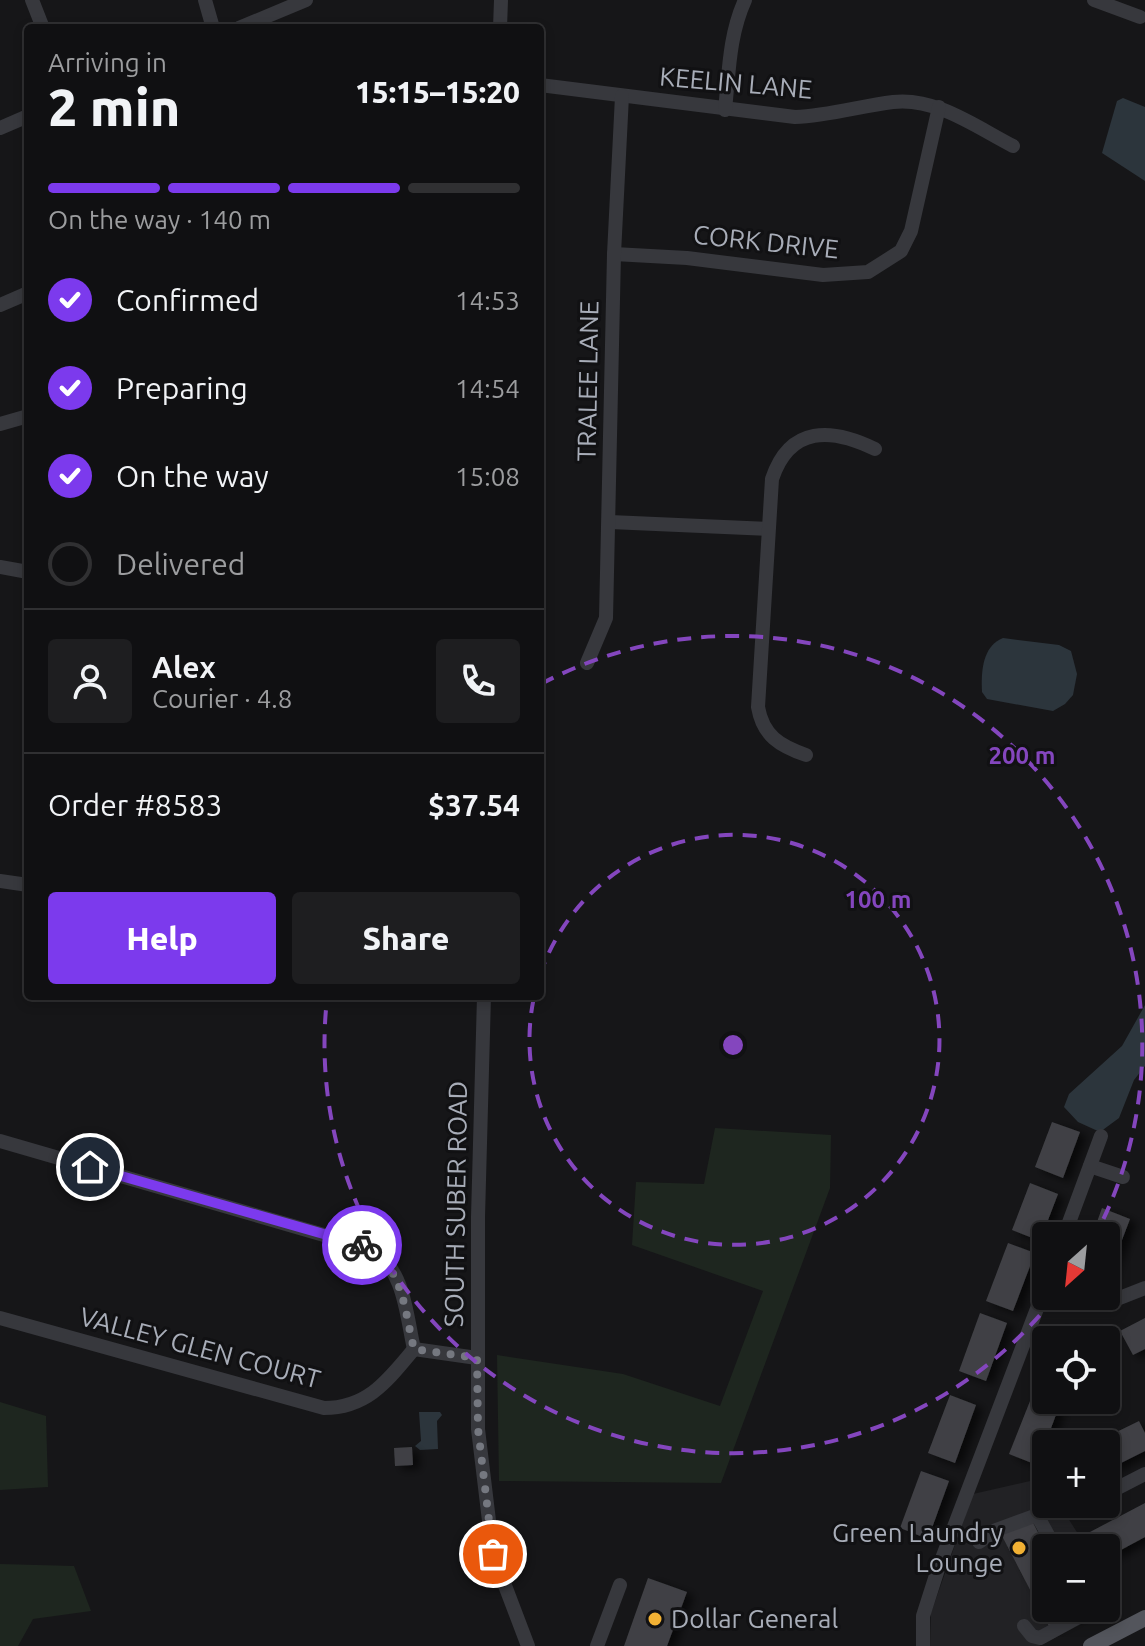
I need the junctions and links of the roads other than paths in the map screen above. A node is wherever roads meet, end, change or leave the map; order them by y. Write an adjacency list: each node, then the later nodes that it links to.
1 (32, 0): 8 (street)
2 (205, 0): 9 (street)
3 (306, 0): 10 (street)
4 (501, 0): 11 (street)
5 (745, 0): 15 (street)
6 (1094, 0): 7 (street)
7 (1140, 17)
8 (41, 24)
9 (212, 24)
10 (249, 24)
11 (500, 24)
12 (544, 86): 13 (street, KEELIN LANE)
13 (622, 96): 15 (street, KEELIN LANE); 19 (street, TRALEE LANE)
14 (939, 107): 15 (street, KEELIN LANE); 18 (street, KEELIN LANE); 19 (street, CORK DRIVE)
15 (725, 110)
16 (24, 118): 17 (street)
17 (0, 128)
18 (1013, 146)
19 (614, 254): 25 (street, TRALEE LANE)
20 (24, 295): 21 (street)
21 (0, 305)
22 (24, 417): 23 (street)
23 (0, 424)
24 (875, 449): 26 (street)
25 (610, 522): 26 (street); 29 (street, TRALEE LANE)
26 (767, 529): 30 (street)
27 (0, 567): 28 (street)
28 (24, 571)
29 (587, 663)
30 (806, 755)
31 (0, 881): 32 (street)
32 (24, 884)
33 (484, 1000): 44 (street, SOUTH SUBER ROAD)
34 (1101, 1136): 36 (street)
35 (0, 1141): 43 (street)
36 (1090, 1166): 37 (street); 38 (street)
37 (1123, 1177)
38 (1069, 1222)
39 (1145, 1288): 40 (street)
40 (1120, 1298)
41 (1036, 1310): 55 (street)
42 (0, 1318): 43 (street, VALLEY GLEN COURT)
43 (414, 1349): 44 (street)
44 (477, 1358): 53 (street, SOUTH SUBER ROAD)
45 (1145, 1474): 46 (street)
46 (1120, 1487)
47 (1047, 1534): 48 (street)
48 (979, 1542)
49 (620, 1585): 54 (street)
50 (1145, 1618): 56 (main road)
51 (1069, 1622): 52 (street)
52 (1024, 1626)
53 (528, 1646)
54 (597, 1646)
55 (923, 1646)
56 (1091, 1646)

